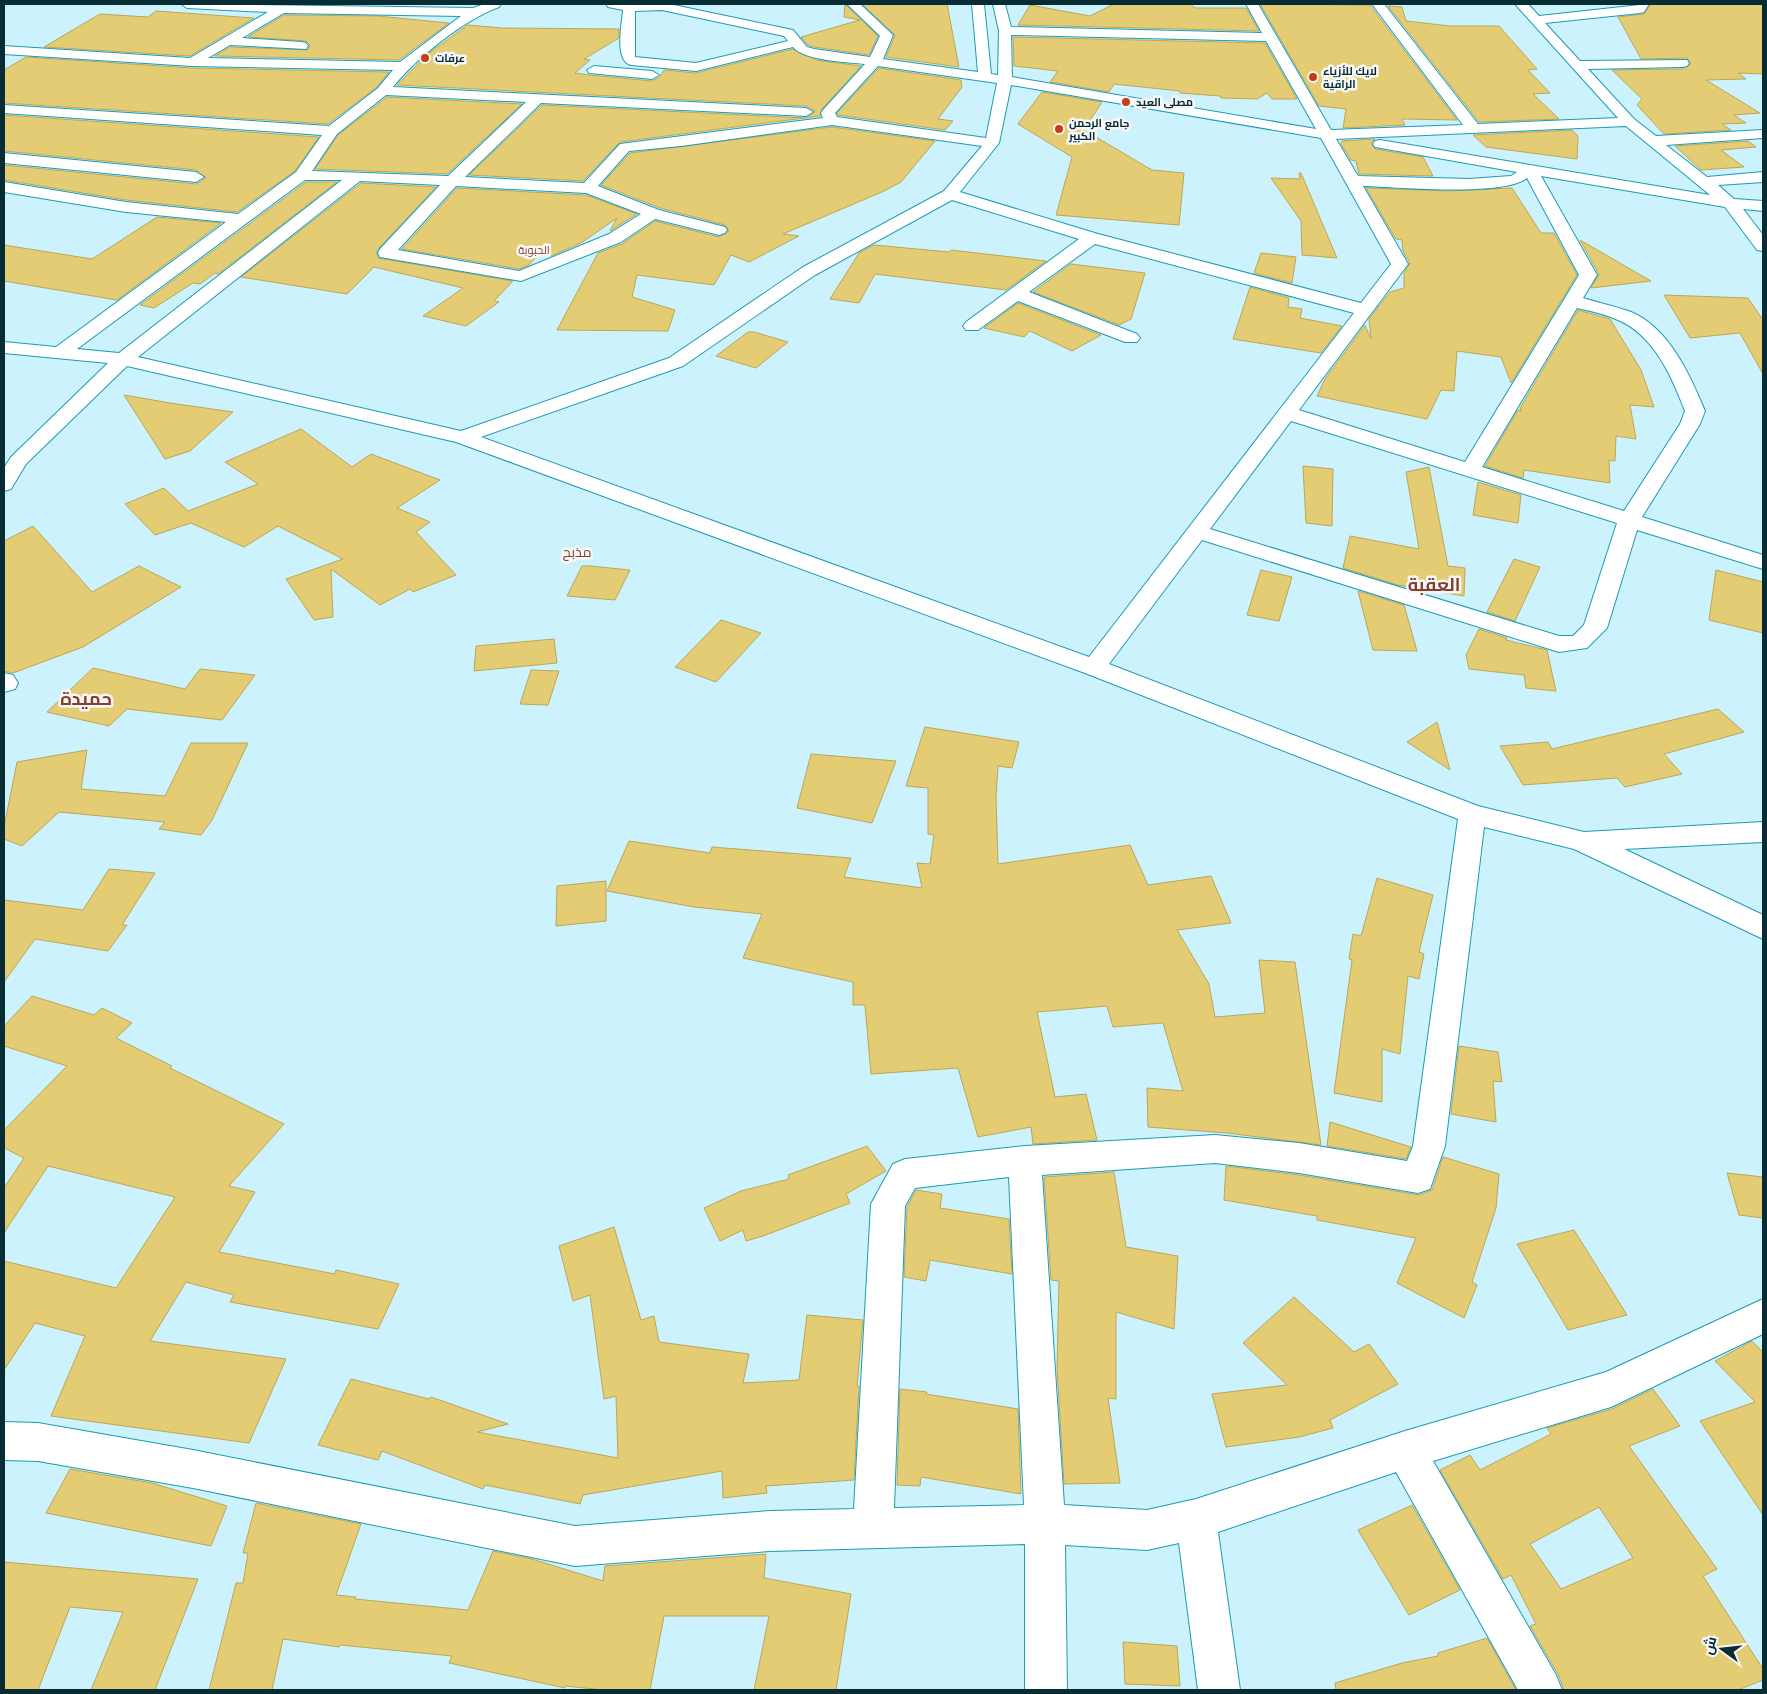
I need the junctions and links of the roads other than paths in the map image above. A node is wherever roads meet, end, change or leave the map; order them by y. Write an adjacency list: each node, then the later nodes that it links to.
1 (187, 4): 12 (street)
2 (495, 4): 13 (street)
3 (612, 4): 11 (street)
4 (853, 4): 22 (street)
5 (978, 4): 27 (street)
6 (999, 4): 15 (street)
7 (1252, 4): 16 (street)
8 (1378, 4): 34 (street)
9 (1521, 4): 14 (street)
10 (1643, 4): 14 (street)
11 (629, 7): 19 (street); 19 (street)
12 (282, 9): 13 (street); 17 (street)
13 (474, 12): 25 (street)
14 (1536, 20): 24 (street)
15 (1006, 32): 16 (street); 28 (street)
16 (1269, 37): 37 (street)
17 (228, 41): 18 (street); 21 (street)
18 (301, 46)
19 (799, 47): 22 (street); 26 (street)
20 (4, 50): 21 (street)
21 (192, 62): 25 (street)
22 (874, 62): 27 (street); 32 (street)
23 (1682, 63): 24 (street)
24 (1575, 65): 33 (street)
25 (403, 66): 29 (street)
26 (594, 70)
27 (985, 77): 28 (street)
28 (1005, 80): 37 (street); 39 (street)
29 (383, 91): 30 (street); 35 (street)
30 (537, 99): 32 (street); 47 (street)
31 (4, 109): 35 (street)
32 (830, 117): 39 (street); 50 (street)
33 (1629, 122): 34 (street); 38 (street)
34 (1473, 128): 37 (street)
35 (332, 131): 42 (street)
36 (1763, 134): 38 (street)
37 (1327, 135): 41 (street); 46 (street)
38 (1653, 141): 48 (street)
39 (992, 142): 51 (street)
40 (4, 158): 44 (street)
41 (1530, 169): 46 (street); 52 (street); 60 (street)
42 (301, 175): 43 (street); 55 (street)
43 (356, 176): 47 (street); 67 (street)
44 (196, 177)
45 (1763, 177): 48 (street)
46 (1353, 181): 61 (street)
47 (451, 182): 50 (street); 54 (street)
48 (1704, 182): 52 (street)
49 (4, 187): 55 (street)
50 (588, 188): 54 (street)
51 (950, 194): 57 (street); 70 (street)
52 (1730, 203): 53 (street); 58 (street)
53 (1763, 206)
54 (653, 213): 56 (street)
55 (242, 218): 66 (street)
56 (719, 230)
57 (1092, 238): 59 (street); 61 (street)
58 (1763, 246)
59 (1017, 294): 62 (street); 63 (street)
60 (1572, 301): 71 (street); 73 (street)
61 (1365, 310): 69 (street)
62 (972, 326)
63 (1131, 338)
64 (4, 347): 65 (street)
65 (32, 349): 66 (street); 68 (street)
66 (58, 354): 67 (street)
67 (123, 359): 70 (street); 72 (street)
68 (4, 366)
69 (1287, 413): 71 (street); 74 (street)
70 (462, 437): 76 (street)
71 (1470, 470): 73 (street)
72 (4, 485)
73 (1629, 520): 74 (street); 75 (street)
74 (1197, 532): 76 (street)
75 (1763, 562)
76 (1094, 667): 77 (street)
77 (1472, 814): 79 (street); 81 (street)
78 (1763, 832): 79 (street)
79 (1582, 841): 80 (street)
80 (1763, 928)
81 (1025, 1161): 86 (street); 87 (street)
82 (1763, 1316): 84 (street)
83 (4, 1441): 87 (street)
84 (1405, 1450): 85 (street); 90 (street)
85 (1196, 1519): 86 (street); 89 (street)
86 (1045, 1524): 87 (street); 88 (street)
87 (873, 1528)
88 (1046, 1690)
89 (1219, 1690)
90 (1541, 1690)

